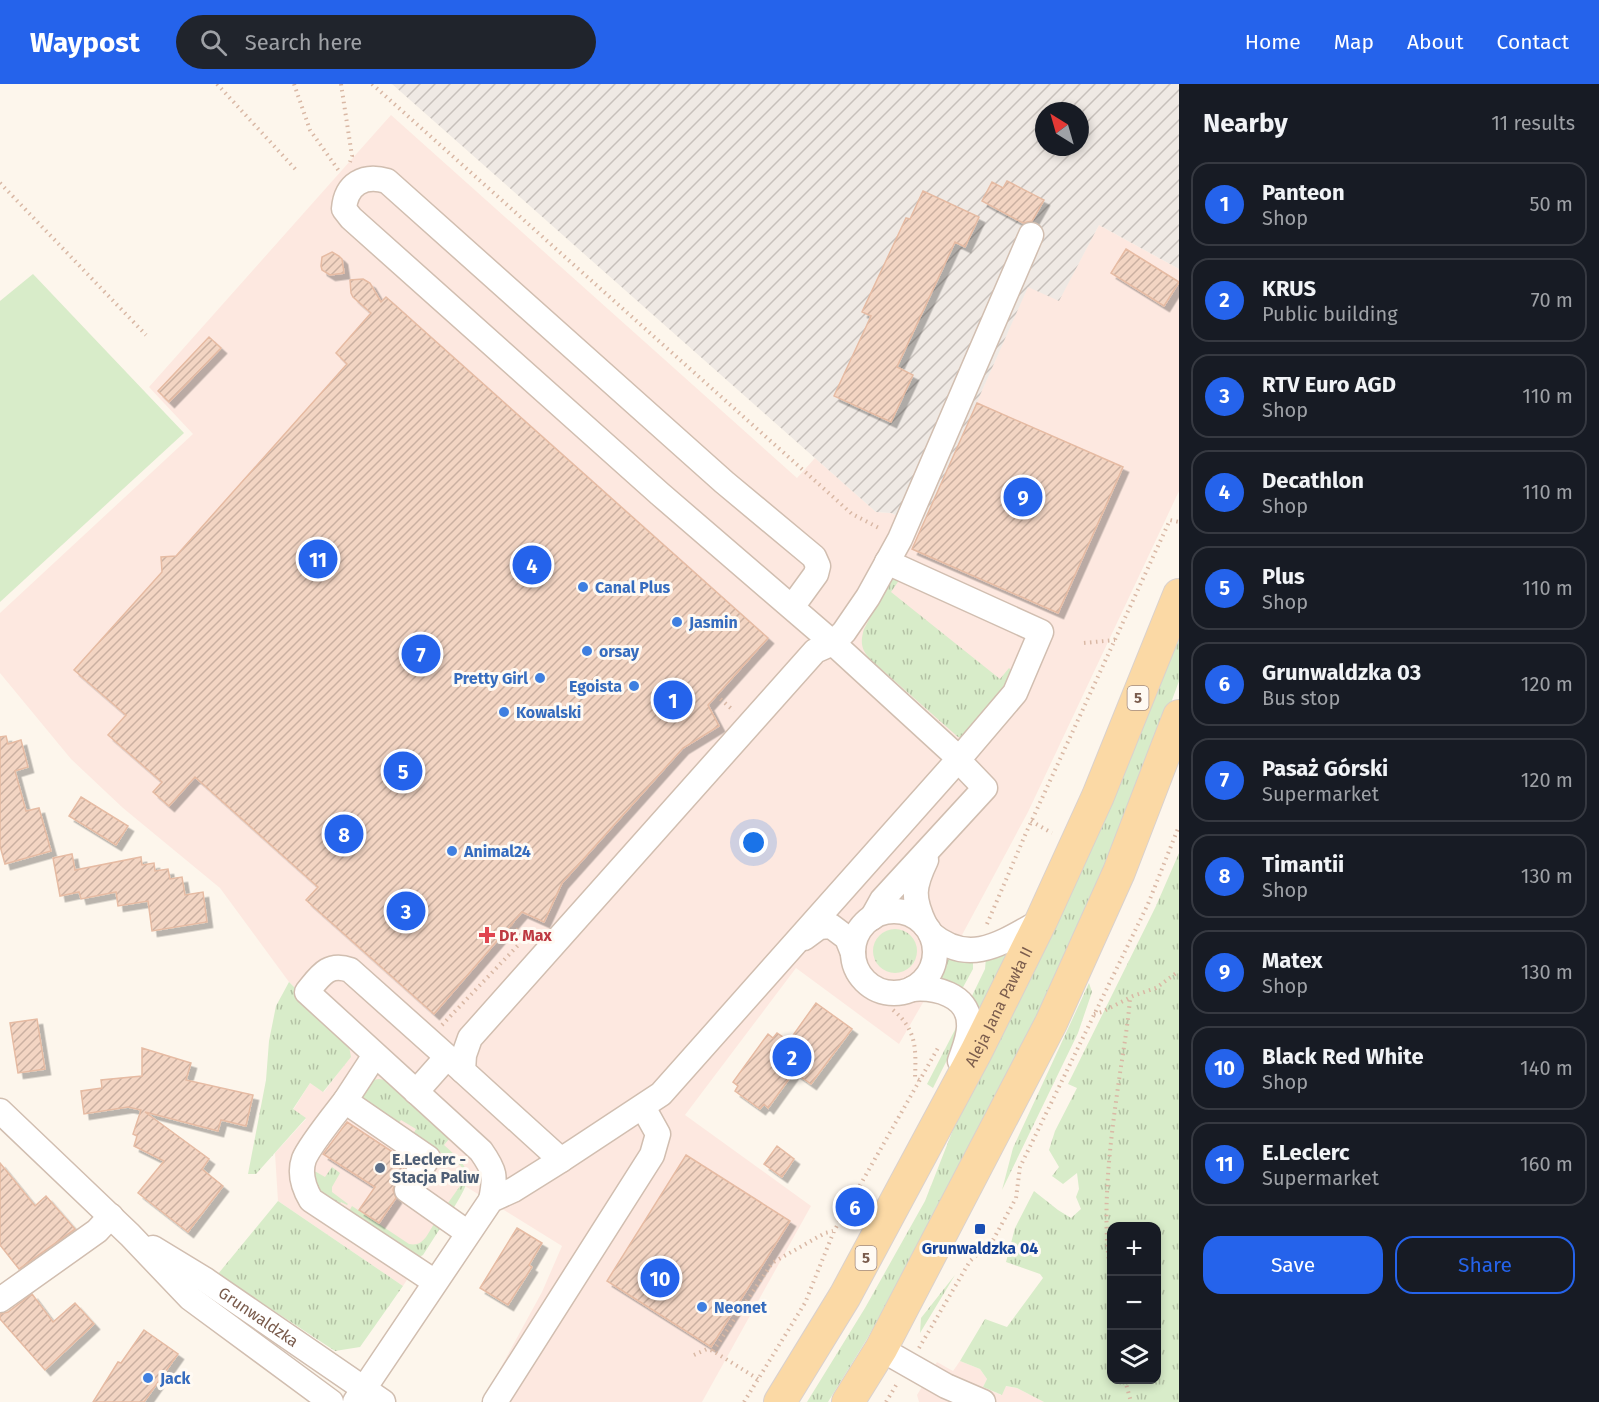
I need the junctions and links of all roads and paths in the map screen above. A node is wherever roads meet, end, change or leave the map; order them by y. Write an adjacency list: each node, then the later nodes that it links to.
1 (216, 84): 5 (path)
2 (294, 84): 6 (path)
3 (341, 84): 6 (path)
4 (372, 84): 11 (path)
5 (297, 171)
6 (349, 182): 14 (street); 14 (street)
7 (0, 183): 9 (path)
8 (1031, 235): 11 (street)
9 (146, 335)
10 (1179, 522): 15 (path)
11 (900, 539): 12 (street)
12 (887, 562): 16 (street); 19 (street)
13 (1178, 597): 26 (main road, Aleja Jana Pawła II / 5)
14 (792, 606): 16 (street)
15 (1115, 640): 17 (path); 20 (path)
16 (833, 643): 19 (street); 40 (street)
17 (1084, 643)
18 (1179, 716): 57 (main road)
19 (958, 760): 22 (street); 24 (street)
20 (1031, 821): 23 (path); 27 (path)
21 (1179, 826): 36 (path)
22 (945, 832): 25 (street); 28 (street)
23 (1052, 833)
24 (854, 878): 25 (street); 30 (street)
25 (881, 910): 28 (street); 31 (street)
26 (1041, 921): 28 (street); 45 (main road, Aleja Jana Pawła II / 5)
27 (986, 926)
28 (928, 929): 33 (street)
29 (533, 935): 37 (path)
30 (794, 944): 31 (street); 44 (street)
31 (853, 953): 33 (street)
32 (1179, 971): 34 (path)
33 (912, 989): 45 (street)
34 (1130, 998): 36 (path); 53 (path)
35 (893, 1010): 41 (path)
36 (1094, 1014): 56 (path)
37 (429, 1040): 39 (street); 40 (street)
38 (941, 1042): 41 (path)
39 (375, 1055): 42 (street); 43 (street)
40 (455, 1064): 42 (street); 47 (street)
41 (921, 1081): 50 (path)
42 (416, 1092): 48 (street)
43 (345, 1101): 51 (street); 54 (street)
44 (643, 1107): 47 (street); 66 (street)
45 (945, 1110): 68 (main road, Aleja Jana Pawła II / 5)
46 (0, 1111): 49 (street, Grunwaldzka)
47 (561, 1160): 48 (street)
48 (491, 1200): 51 (street)
49 (111, 1216): 52 (street, Grunwaldzka); 55 (street)
50 (834, 1231): 58 (path); 60 (path)
51 (468, 1233): 54 (street)
52 (130, 1235): 64 (street, Grunwaldzka); 65 (street, Grunwaldzka)
53 (1111, 1276)
54 (428, 1277): 64 (street)
55 (0, 1300)
56 (923, 1341)
57 (881, 1349): 63 (street); 69 (main road)
58 (713, 1351): 59 (path); 60 (path)
59 (694, 1355)
60 (758, 1379): 67 (path)
61 (1126, 1384): 72 (path)
62 (896, 1386): 70 (path)
63 (942, 1394): 71 (street)
64 (367, 1398)
65 (332, 1402)
66 (495, 1402)
67 (744, 1402)
68 (780, 1402)
69 (848, 1402)
70 (886, 1402)
71 (983, 1402)
72 (1131, 1402)

